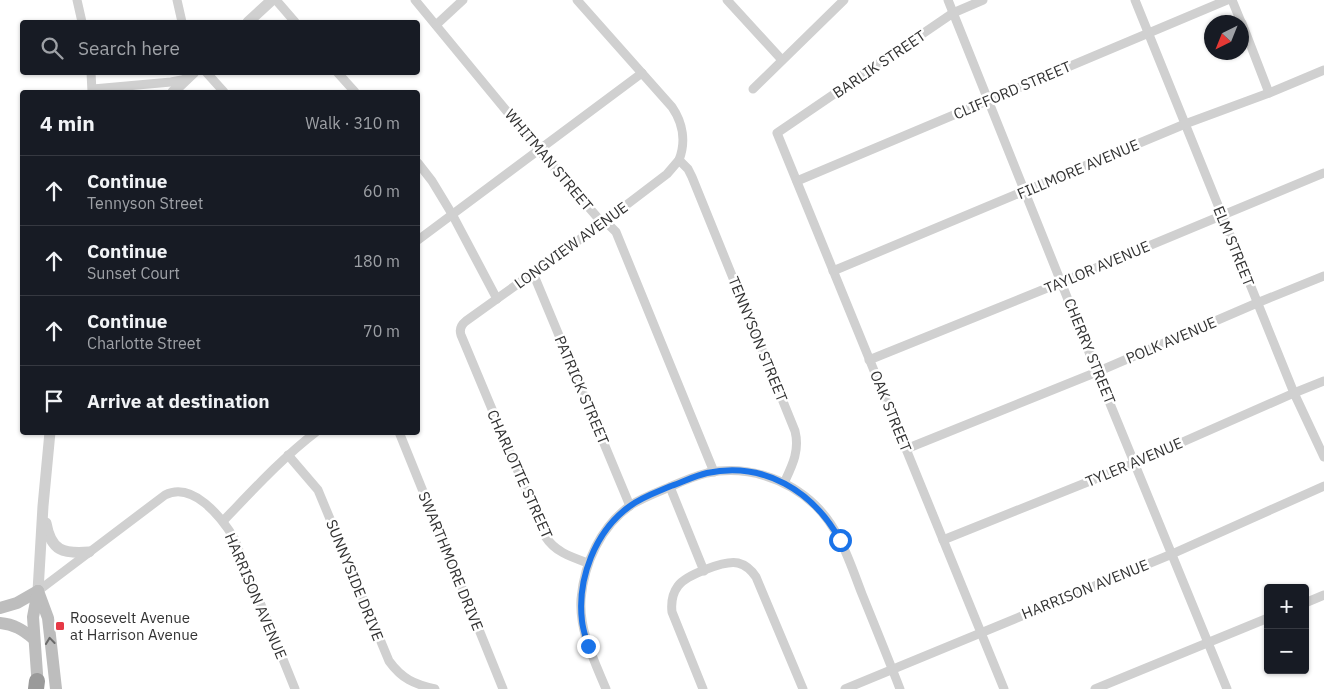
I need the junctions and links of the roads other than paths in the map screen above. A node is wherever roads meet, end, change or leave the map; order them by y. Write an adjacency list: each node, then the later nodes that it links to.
1 (78, 0): 17 (street)
2 (177, 0): 18 (street)
3 (272, 0): 19 (street)
4 (276, 0): 20 (street)
5 (415, 0): 21 (street, WHITMAN STREET)
6 (463, 0): 21 (street)
7 (577, 0): 26 (street)
8 (727, 0): 24 (street)
9 (844, 0): 24 (street)
10 (948, 0): 15 (street, CHERRY STREET)
11 (983, 0): 15 (street, BARLIK STREET)
12 (1135, 0): 22 (street, ELM STREET)
13 (1227, 0): 22 (street, CLIFFORD STREET)
14 (1232, 0): 16 (street)
15 (953, 13): 37 (street, CHERRY STREET); 39 (street, BARLIK STREET)
16 (1238, 15)
17 (82, 20)
18 (182, 20)
19 (250, 20)
20 (293, 20)
21 (436, 25): 40 (street, WHITMAN STREET)
22 (1148, 33): 37 (street, CLIFFORD STREET); 38 (street, ELM STREET)
23 (1249, 43): 36 (street)
24 (782, 60): 31 (street)
25 (1324, 70): 36 (street, FILLMORE AVENUE)
26 (642, 74): 40 (street); 41 (street)
27 (91, 75): 32 (street)
28 (190, 75): 32 (street); 33 (street)
29 (209, 75): 34 (street)
30 (340, 75): 35 (street)
31 (753, 89)
32 (93, 90)
33 (176, 90)
34 (222, 90)
35 (353, 90)
36 (1269, 92): 38 (street, FILLMORE AVENUE)
37 (988, 100): 44 (street, CLIFFORD STREET); 45 (street, CHERRY STREET)
38 (1185, 124): 45 (street, FILLMORE AVENUE); 47 (street, ELM STREET)
39 (777, 133): 44 (street, OAK STREET)
40 (538, 149): 46 (street); 48 (street, WHITMAN STREET)
41 (679, 160): 48 (street, LONGVIEW AVENUE); 69 (street, TENNYSON STREET)
42 (420, 166): 46 (street)
43 (1324, 173): 47 (street, TAYLOR AVENUE)
44 (797, 181): 50 (street, OAK STREET)
45 (1025, 191): 50 (street, FILLMORE AVENUE); 53 (street, CHERRY STREET)
46 (452, 214): 49 (street); 54 (street)
47 (1222, 215): 53 (street, TAYLOR AVENUE); 55 (street, ELM STREET)
48 (604, 222): 51 (street, LONGVIEW AVENUE); 68 (street, WHITMAN STREET)
49 (420, 238)
50 (833, 271): 57 (street, OAK STREET)
51 (533, 273): 54 (street, LONGVIEW AVENUE); 73 (street, PATRICK STREET)
52 (1324, 276): 55 (street, POLK AVENUE)
53 (1062, 282): 57 (street, TAYLOR AVENUE); 58 (street, CHERRY STREET)
54 (497, 299): 56 (street, LONGVIEW AVENUE)
55 (1258, 303): 58 (street, POLK AVENUE); 60 (street, ELM STREET)
56 (461, 326): 78 (street, CHARLOTTE STREET)
57 (869, 360): 64 (street, OAK STREET)
58 (1097, 372): 64 (street, POLK AVENUE); 67 (street, CHERRY STREET)
59 (1324, 381): 60 (street, TYLER AVENUE)
60 (1294, 393): 66 (street, ELM STREET); 67 (street, TYLER AVENUE)
61 (50, 435): 72 (street)
62 (312, 435): 65 (street)
63 (400, 435): 94 (street, SWARTHMORE DRIVE)
64 (906, 449): 75 (street, OAK STREET)
65 (288, 455): 74 (street); 93 (street, SUNNYSIDE DRIVE)
66 (1324, 457)
67 (1135, 463): 75 (street, TYLER AVENUE); 77 (street, CHERRY STREET)
68 (714, 472): 69 (street); 71 (street)
69 (784, 483): 89 (street)
70 (1324, 486): 77 (street, HARRISON AVENUE)
71 (670, 487): 73 (street); 79 (street)
72 (43, 506): 76 (street); 80 (street)
73 (630, 506): 78 (street)
74 (223, 521): 76 (street, HARRISON AVENUE); 92 (street, HARRISON AVENUE)
75 (943, 540): 86 (street, OAK STREET)
76 (89, 552): 80 (street, HARRISON AVENUE)
77 (1172, 554): 86 (street, HARRISON AVENUE); 88 (street, CHERRY STREET)
78 (588, 563): 95 (street)
79 (704, 571): 96 (street); 97 (street)
80 (38, 591): 83 (main road); 87 (main road); 91 (main road, one-way to 80)
81 (1324, 595): 82 (street)
82 (1309, 601)
83 (0, 608)
84 (1264, 620): 88 (street)
85 (0, 623): 87 (main road)
86 (980, 632): 89 (street, HARRISON AVENUE); 100 (street, OAK STREET)
87 (34, 640): 90 (main road)
88 (1208, 642): 101 (street); 102 (street, CHERRY STREET)
89 (892, 669): 98 (street, HARRISON AVENUE); 99 (street)
90 (37, 686)
91 (56, 689)
92 (295, 689)
93 (435, 689)
94 (503, 689)
95 (606, 689)
96 (703, 689)
97 (803, 689)
98 (844, 689)
99 (900, 689)
100 (1004, 689)
101 (1095, 689)
102 (1227, 689)

